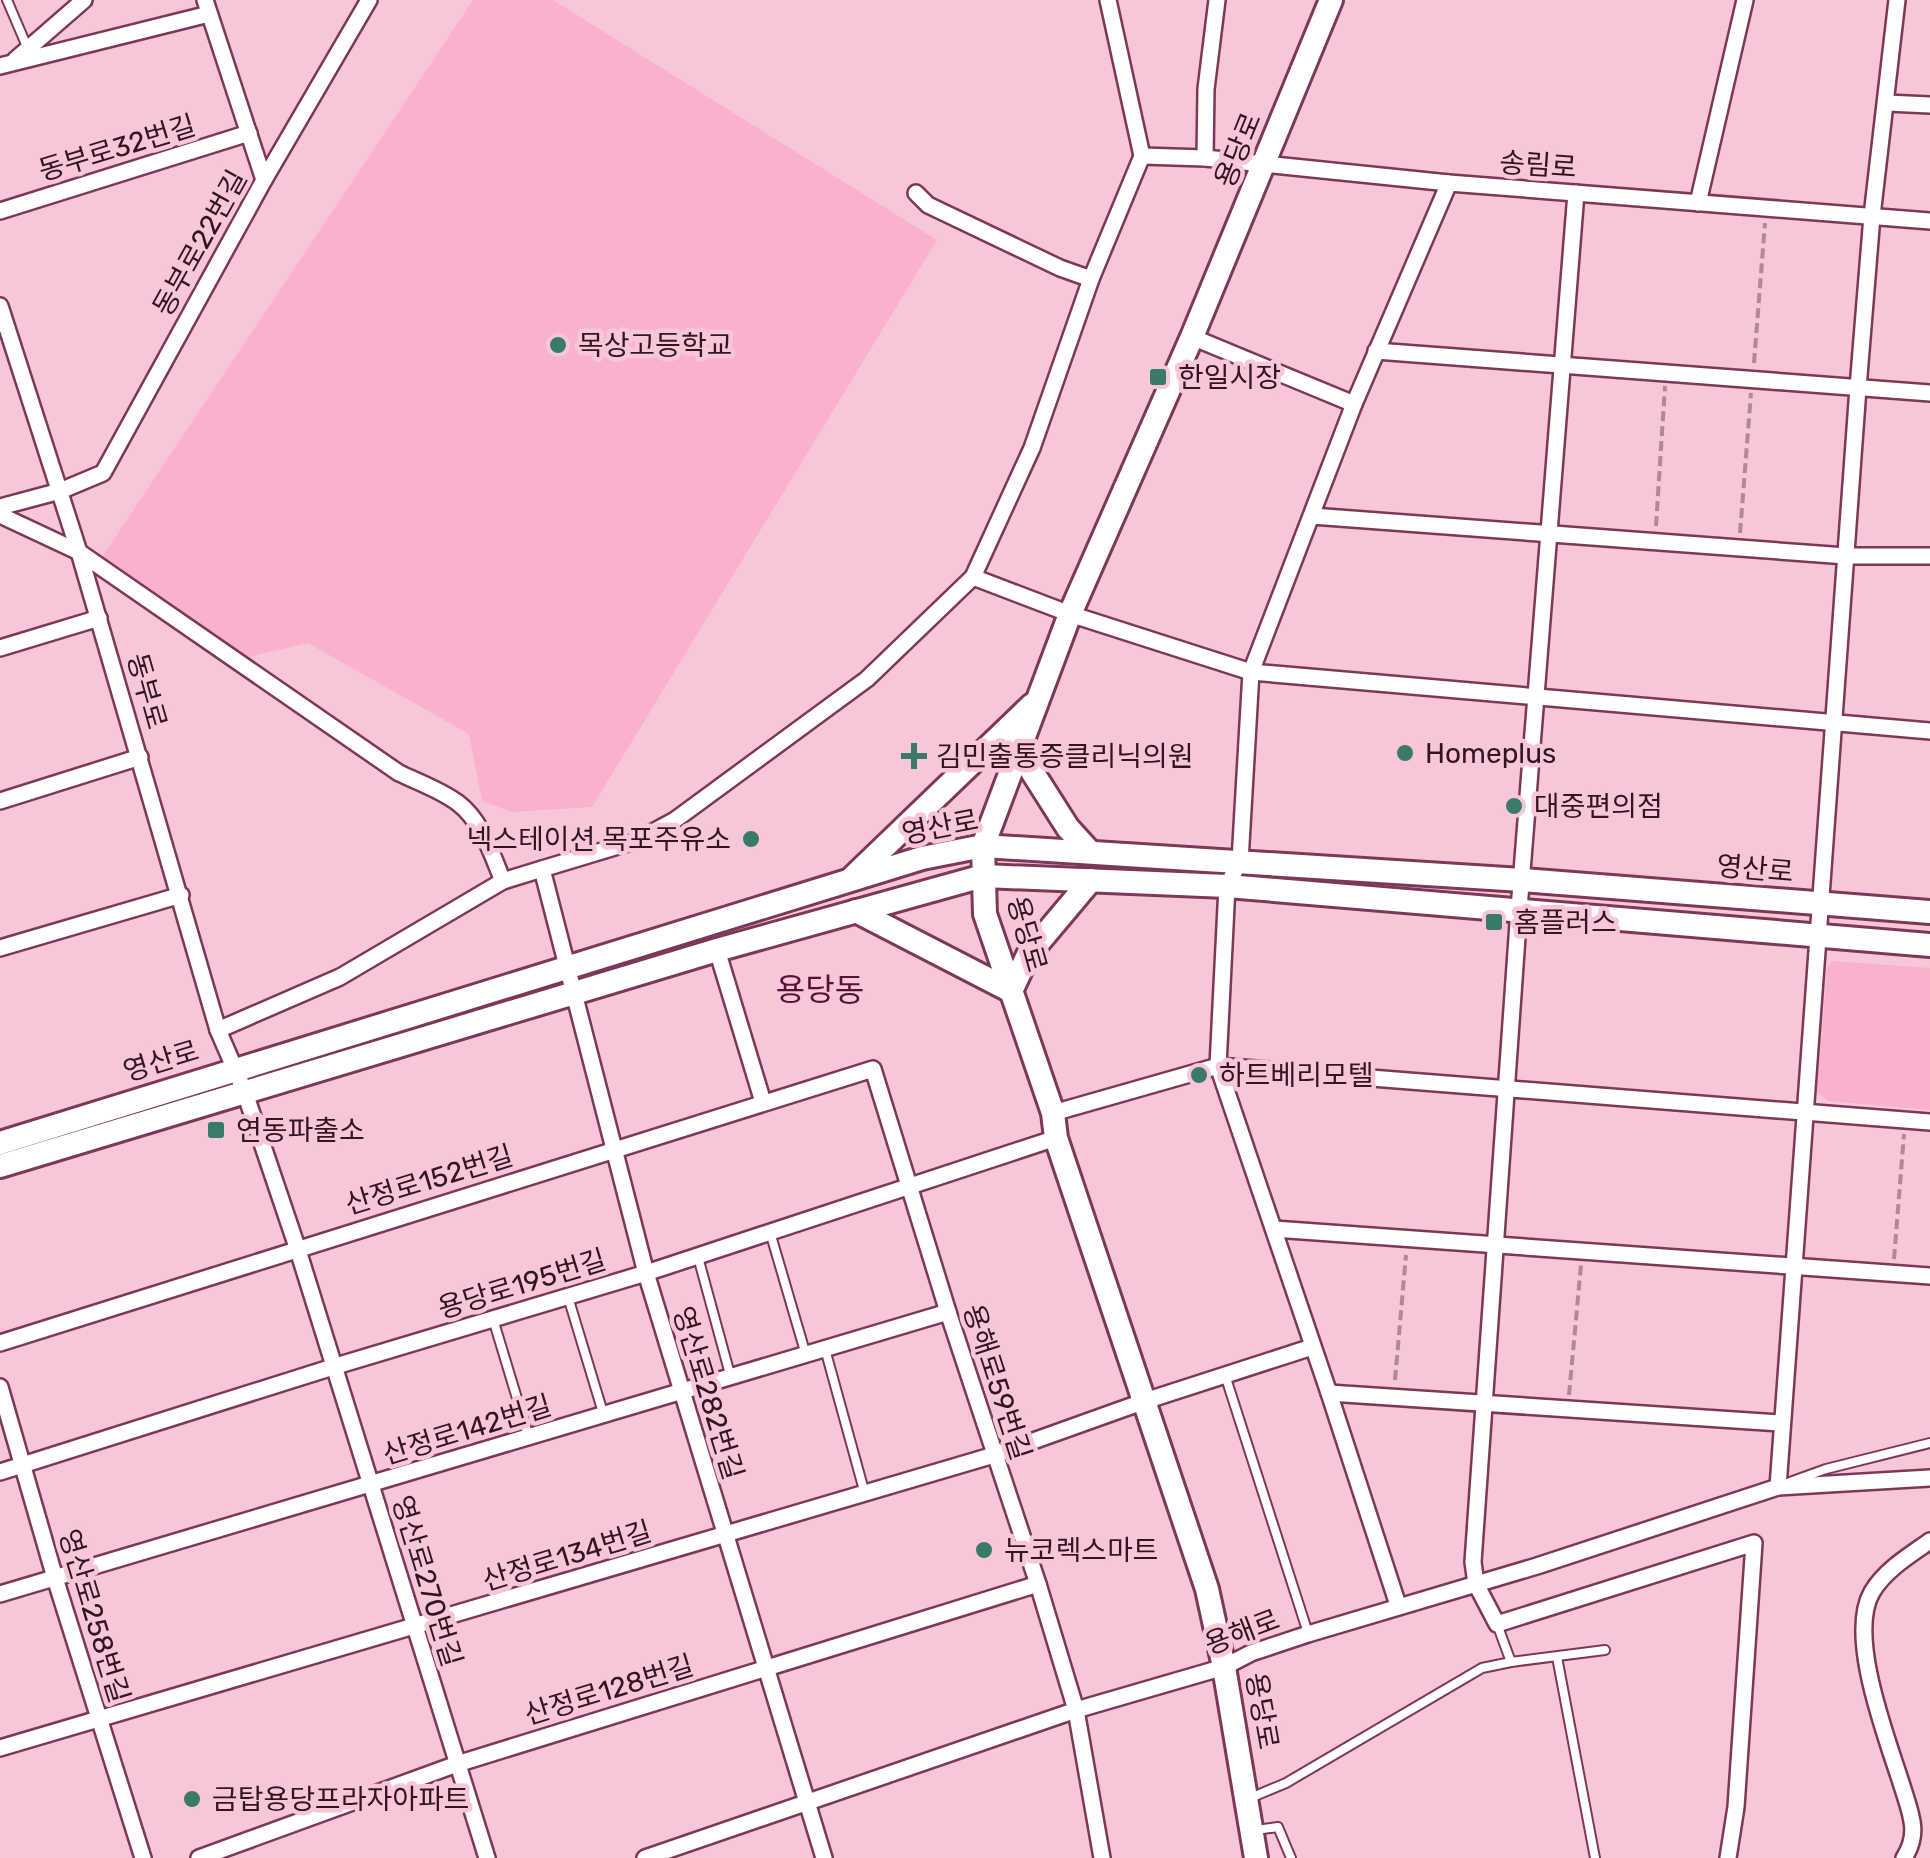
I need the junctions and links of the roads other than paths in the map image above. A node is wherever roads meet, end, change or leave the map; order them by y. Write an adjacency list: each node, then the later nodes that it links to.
1 (7, 0): 10 (lane)
2 (84, 0): 10 (street)
3 (369, 0): 18 (street, 동부로22번길)
4 (1108, 0): 15 (street)
5 (1218, 0): 16 (street)
6 (1331, 0): 17 (street, 용당로)
7 (1745, 0): 22 (street)
8 (1897, 0): 12 (street)
9 (207, 7): 11 (street); 14 (street)
10 (28, 48): 11 (street)
11 (4, 67)
12 (1887, 102): 13 (street); 24 (street)
13 (1930, 105)
14 (249, 133): 18 (street); 23 (street, 동부로32번길)
15 (1142, 156): 16 (street, 송림로); 26 (street)
16 (1205, 158): 17 (street, 송림로)
17 (1264, 166): 19 (street, 송림로); 28 (street, 용당로)
18 (264, 180): 35 (street, 동부로22번길)
19 (1449, 183): 21 (street, 송림로); 30 (street)
20 (916, 193): 26 (street)
21 (1576, 193): 22 (street, 송림로); 31 (street)
22 (1698, 203): 24 (street, 송림로)
23 (0, 211)
24 (1872, 216): 25 (street, 송림로); 32 (street)
25 (1930, 221)
26 (1091, 279): 42 (street)
27 (0, 306): 29 (street, 동부로)
28 (1192, 337): 34 (street); 43 (street, 용당로)
29 (7, 348): 35 (street, 동부로)
30 (1376, 351): 31 (street); 34 (street)
31 (1560, 364): 32 (street); 38 (street)
32 (1858, 388): 33 (street); 40 (street)
33 (1930, 393)
34 (1354, 404): 37 (street)
35 (60, 491): 36 (street, 동부로22번길); 39 (street, 동부로)
36 (0, 511): 39 (street)
37 (1312, 516): 38 (street); 46 (street)
38 (1550, 532): 40 (street); 47 (street)
39 (79, 552): 44 (street, 동부로); 62 (street)
40 (1846, 556): 41 (street); 49 (street)
41 (1930, 556)
42 (973, 577): 43 (street); 57 (street)
43 (1070, 614): 46 (street); 48 (street, 용당로)
44 (99, 618): 45 (street); 52 (street, 동부로)
45 (0, 648)
46 (1251, 672): 47 (street); 56 (street)
47 (1538, 696): 49 (street); 61 (street)
48 (1038, 700): 51 (street, 용당로); 59 (street)
49 (1833, 722): 50 (street); 65 (street)
50 (1930, 730)
51 (1019, 751): 54 (street, 용당로); 55 (street)
52 (140, 757): 53 (street); 64 (street, 동부로)
53 (0, 801)
54 (983, 846): 55 (street, 영산로); 58 (street, 용당로); 59 (street, 영산로)
55 (1089, 851): 56 (street, 영산로)
56 (1240, 861): 61 (street, 영산로); 63 (street)
57 (542, 869): 62 (street); 73 (street, 영산로282번길)
58 (983, 876): 60 (street, 영산로); 67 (street, 영산로); 74 (street, 용당로)
59 (850, 880): 73 (street, 영산로)
60 (1091, 880): 63 (street, 영산로); 74 (street)
61 (1522, 880): 65 (street, 영산로); 66 (street)
62 (503, 881): 76 (street)
63 (1227, 886): 66 (street, 영산로); 77 (street)
64 (181, 895): 71 (street); 76 (street, 동부로)
65 (1820, 904): 68 (street, 영산로); 69 (street)
66 (1519, 909): 69 (street, 영산로); 80 (street)
67 (856, 911): 72 (street, 영산로); 74 (street)
68 (1930, 912)
69 (1818, 933): 70 (street, 영산로); 82 (street)
70 (1930, 945)
71 (0, 948)
72 (717, 950): 75 (street, 영산로); 81 (street)
73 (566, 968): 75 (street, 영산로282번길); 79 (street, 영산로)
74 (1012, 991): 83 (street, 용당로)
75 (574, 994): 79 (street, 영산로); 87 (street, 영산로282번길)
76 (218, 1030): 79 (street, 동부로)
77 (1218, 1066): 80 (street); 83 (street); 90 (street)
78 (873, 1068): 81 (street, 산정로152번길); 89 (street, 용해로59번길)
79 (238, 1080): 86 (street, 영산로); 88 (street, 영산로); 93 (street, 영산로270번길)
80 (1507, 1087): 82 (street); 92 (street)
81 (763, 1102): 87 (street, 산정로152번길)
82 (1803, 1111): 84 (street); 95 (street)
83 (1053, 1113): 85 (street, 용당로)
84 (1930, 1122)
85 (1056, 1138): 89 (street, 용당로195번길); 111 (street, 용당로)
86 (0, 1143)
87 (614, 1149): 93 (street, 산정로152번길); 96 (street, 영산로282번길)
88 (0, 1166)
89 (909, 1186): 91 (street, 용당로195번길); 99 (street, 용해로59번길)
90 (1274, 1229): 92 (street); 102 (street)
91 (770, 1232): 94 (street, 용당로195번길); 104 (lane)
92 (1495, 1244): 95 (street); 112 (street)
93 (297, 1247): 101 (street, 산정로152번길); 105 (street, 영산로270번길)
94 (698, 1256): 96 (street, 용당로195번길); 107 (lane)
95 (1793, 1266): 97 (street); 114 (street)
96 (646, 1274): 98 (street, 용당로195번길); 109 (street, 영산로282번길)
97 (1930, 1276)
98 (568, 1297): 100 (street, 용당로195번길); 113 (lane)
99 (948, 1312): 103 (street, 산정로142번길); 117 (street, 용해로59번길)
100 (493, 1319): 105 (street, 용당로195번길); 115 (lane)
101 (0, 1343)
102 (1312, 1347): 106 (street, 산정로134번길); 110 (street)
103 (825, 1349): 104 (street, 산정로142번길); 123 (lane)
104 (806, 1355): 107 (street, 산정로142번길)
105 (336, 1366): 118 (street, 용당로195번길); 121 (street, 영산로270번길)
106 (1226, 1375): 111 (street, 산정로134번길); 133 (lane)
107 (731, 1378): 109 (street, 산정로142번길)
108 (0, 1387): 118 (street, 영산로258번길)
109 (682, 1392): 113 (street, 산정로142번길); 124 (street, 영산로282번길)
110 (1329, 1393): 112 (street); 130 (street)
111 (1145, 1401): 117 (street, 산정로134번길); 138 (street, 용당로)
112 (1484, 1401): 114 (street); 128 (street)
113 (604, 1416): 115 (street, 산정로142번길)
114 (1780, 1423): 122 (street)
115 (529, 1438): 121 (street, 산정로142번길)
116 (1930, 1443): 122 (lane)
117 (994, 1455): 123 (street, 산정로134번길); 127 (street, 용해로59번길)
118 (23, 1465): 119 (street, 용당로195번길); 126 (street, 영산로258번길)
119 (0, 1472)
120 (1930, 1478): 122 (street, 용해로)
121 (371, 1485): 126 (street, 산정로142번길); 132 (street, 영산로270번길)
122 (1778, 1487): 128 (street, 용해로)
123 (865, 1494): 124 (street, 산정로134번길)
124 (725, 1535): 132 (street, 산정로134번길); 137 (street, 영산로282번길)
125 (1930, 1541): 156 (street)
126 (55, 1578): 129 (street, 산정로142번길); 140 (street, 영산로258번길)
127 (1038, 1584): 137 (street, 산정로128번길); 139 (street, 용해로59번길)
128 (1476, 1584): 130 (street, 용해로); 131 (street)
129 (0, 1594)
130 (1398, 1605): 133 (street, 용해로)
131 (1496, 1624): 136 (lane); 155 (street)
132 (414, 1628): 140 (street, 산정로134번길); 142 (street, 영산로270번길)
133 (1308, 1634): 138 (street, 용해로)
134 (1605, 1650): 135 (lane)
135 (1558, 1658): 136 (lane); 154 (lane)
136 (1511, 1662): 143 (lane)
137 (765, 1667): 142 (street, 산정로128번길); 144 (street, 영산로282번길)
138 (1224, 1667): 139 (street, 용해로); 143 (street, 용당로)
139 (1076, 1710): 144 (street, 용해로); 151 (street, 용해로59번길)
140 (100, 1719): 141 (street, 산정로134번길); 146 (street, 영산로258번길)
141 (0, 1748)
142 (457, 1764): 147 (street, 산정로128번길); 148 (street, 영산로270번길)
143 (1247, 1799): 145 (street, 용당로)
144 (807, 1802): 149 (street, 용해로); 150 (street, 영산로282번길)
145 (1252, 1831): 152 (street, 용당로); 153 (lane)
146 (143, 1858)
147 (199, 1858)
148 (487, 1858)
149 (645, 1858)
150 (824, 1858)
151 (1102, 1858)
152 (1256, 1858)
153 (1291, 1858)
154 (1595, 1858)
155 (1728, 1858)
156 (1904, 1858)

